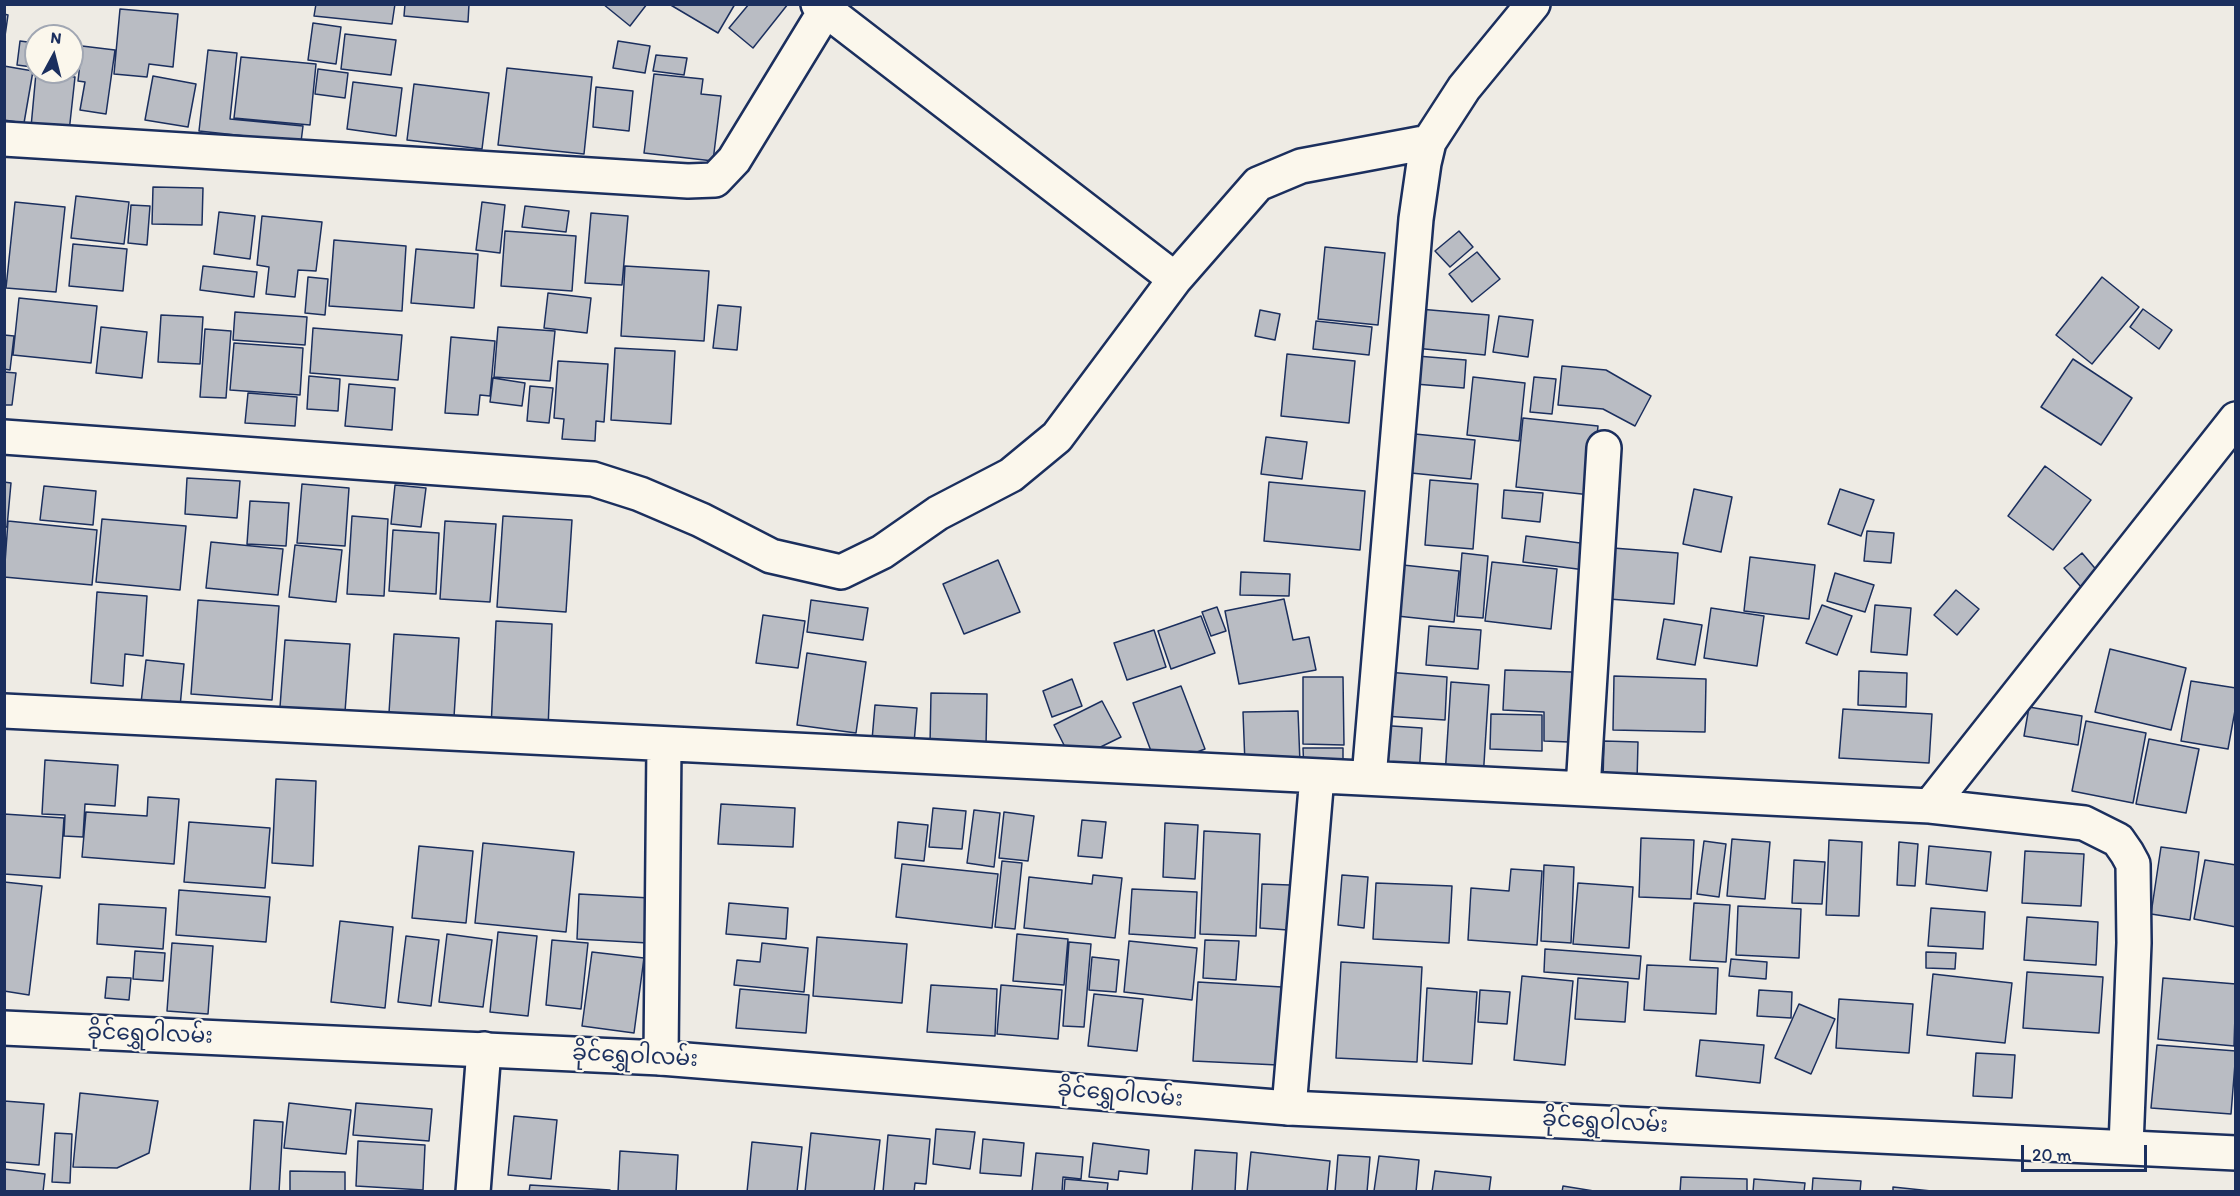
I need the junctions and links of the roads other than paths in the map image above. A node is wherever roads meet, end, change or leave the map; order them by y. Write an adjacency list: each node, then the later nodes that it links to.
1 (1533, 4): 4 (street)
2 (822, 8): 3 (street); 5 (street)
3 (4, 139)
4 (1429, 142): 5 (street); 12 (street)
5 (1175, 279): 7 (street)
6 (2235, 419): 14 (street)
7 (4, 437)
8 (1604, 448): 13 (street)
9 (4, 711): 10 (street)
10 (664, 744): 11 (street); 17 (street)
11 (1317, 776): 12 (street); 18 (street)
12 (1369, 778): 13 (street)
13 (1583, 789): 14 (street)
14 (1930, 806): 19 (street)
15 (4, 1028): 16 (street, ခိုင်ရွှေဝါလမ်း)
16 (484, 1049): 17 (street, ခိုင်ရွှေဝါလမ်း); 21 (street)
17 (662, 1058): 18 (street, ခိုင်ရွှေဝါလမ်း)
18 (1289, 1108): 19 (street, ခိုင်ရွှေဝါလမ်း)
19 (2126, 1146): 20 (street, ခိုင်ရွှေဝါလမ်း)
20 (2235, 1152)
21 (473, 1191)

